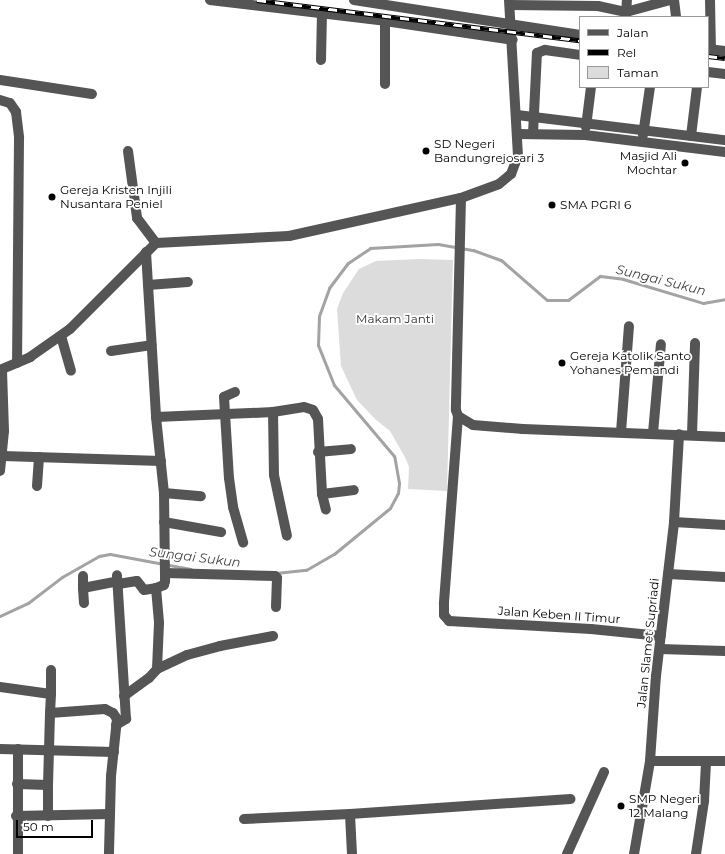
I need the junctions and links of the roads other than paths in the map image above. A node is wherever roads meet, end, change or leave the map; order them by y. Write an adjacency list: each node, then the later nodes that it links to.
1 (210, 0): 11 (street)
2 (354, 0): 7 (street)
3 (627, 0): 12 (street)
4 (670, 0): 12 (street)
5 (674, 0): 13 (street)
6 (710, 0): 18 (street)
7 (373, 1): 9 (street)
8 (552, 2): 10 (street); 12 (street)
9 (403, 3): 15 (street)
10 (510, 3): 15 (street)
11 (322, 14): 14 (street); 21 (street)
12 (626, 14)
13 (676, 16)
14 (385, 21): 17 (street); 25 (street)
15 (512, 25): 16 (street); 17 (street)
16 (579, 34)
17 (513, 40): 31 (street)
18 (710, 50): 19 (street)
19 (725, 51)
20 (579, 55): 32 (street)
21 (320, 60)
22 (709, 72): 23 (street)
23 (725, 74)
24 (0, 80): 29 (street)
25 (385, 84)
26 (591, 88): 33 (street)
27 (650, 88): 34 (street)
28 (697, 88): 38 (street)
29 (92, 94)
30 (0, 100): 54 (street)
31 (517, 115): 32 (street); 35 (street)
32 (532, 117): 33 (street); 36 (street)
33 (586, 122): 34 (street); 37 (street)
34 (644, 130): 38 (street); 40 (street)
35 (518, 134): 36 (street); 43 (street)
36 (533, 134): 37 (street)
37 (585, 135): 40 (street)
38 (691, 136): 39 (street)
39 (725, 140)
40 (642, 141): 42 (street)
41 (128, 151): 44 (street)
42 (725, 152)
43 (461, 198): 44 (street); 60 (street)
44 (156, 243): 45 (street)
45 (146, 252): 47 (street); 49 (street)
46 (188, 282): 47 (street)
47 (148, 285): 52 (street)
48 (629, 326): 62 (street)
49 (61, 336): 54 (street); 56 (street)
50 (695, 343): 65 (street)
51 (661, 344): 63 (street)
52 (152, 345): 53 (street); 61 (street)
53 (112, 351)
54 (17, 363): 55 (street)
55 (1, 370): 69 (street)
56 (71, 371)
57 (235, 392): 59 (street)
58 (273, 412): 59 (street); 68 (street); 83 (street)
59 (225, 415): 61 (street); 84 (street)
60 (458, 416): 62 (street); 95 (street, Jalan Keben II Timur)
61 (156, 418): 71 (street)
62 (621, 432): 63 (street)
63 (653, 433): 64 (street)
64 (679, 434): 65 (street); 80 (street, Jalan Slamet Supriadi)
65 (692, 435): 66 (street)
66 (725, 437)
67 (351, 449): 68 (street)
68 (318, 452): 76 (street)
69 (3, 456): 70 (street); 72 (street)
70 (38, 457): 71 (street); 73 (street)
71 (161, 461): 75 (street)
72 (0, 471)
73 (37, 486)
74 (354, 490): 76 (street)
75 (164, 493): 77 (street); 79 (street)
76 (322, 494): 78 (street)
77 (201, 496)
78 (326, 510)
79 (164, 522): 82 (street); 85 (street)
80 (674, 522): 81 (street); 86 (street, Jalan Slamet Supriadi)
81 (725, 525)
82 (221, 532)
83 (287, 536)
84 (243, 543)
85 (165, 572): 91 (street); 93 (street)
86 (668, 574): 88 (street); 95 (street, Jalan Slamet Supriadi)
87 (83, 576): 90 (street)
88 (725, 577)
89 (118, 580): 90 (street); 91 (street); 102 (street)
90 (83, 588): 92 (street)
91 (156, 588): 98 (street)
92 (84, 603)
93 (276, 607)
94 (273, 636): 98 (street)
95 (661, 636): 96 (street, Jalan Slamet Supriadi)
96 (660, 649): 97 (street); 109 (street, Jalan Slamet Supriadi)
97 (725, 651)
98 (157, 669): 102 (street)
99 (51, 670): 101 (street)
100 (0, 687): 101 (street)
101 (51, 694): 103 (street)
102 (124, 696): 104 (street)
103 (50, 712): 104 (street); 107 (street)
104 (116, 725): 108 (street)
105 (0, 749): 106 (street)
106 (18, 749): 107 (street); 113 (street)
107 (49, 750): 108 (street); 114 (street)
108 (114, 752): 116 (street)
109 (650, 761): 111 (street); 125 (street, Jalan Slamet Supriadi)
110 (725, 761): 111 (street)
111 (706, 762): 126 (street)
112 (604, 772): 124 (street)
113 (17, 784): 114 (street); 118 (street)
114 (48, 785): 119 (street)
115 (570, 799): 117 (street)
116 (110, 814): 119 (street); 122 (street)
117 (350, 814): 120 (street); 123 (street)
118 (16, 816): 119 (street); 121 (street)
119 (48, 816)
120 (244, 819)
121 (18, 854)
122 (109, 854)
123 (352, 854)
124 (567, 854)
125 (634, 854)
126 (696, 854)

